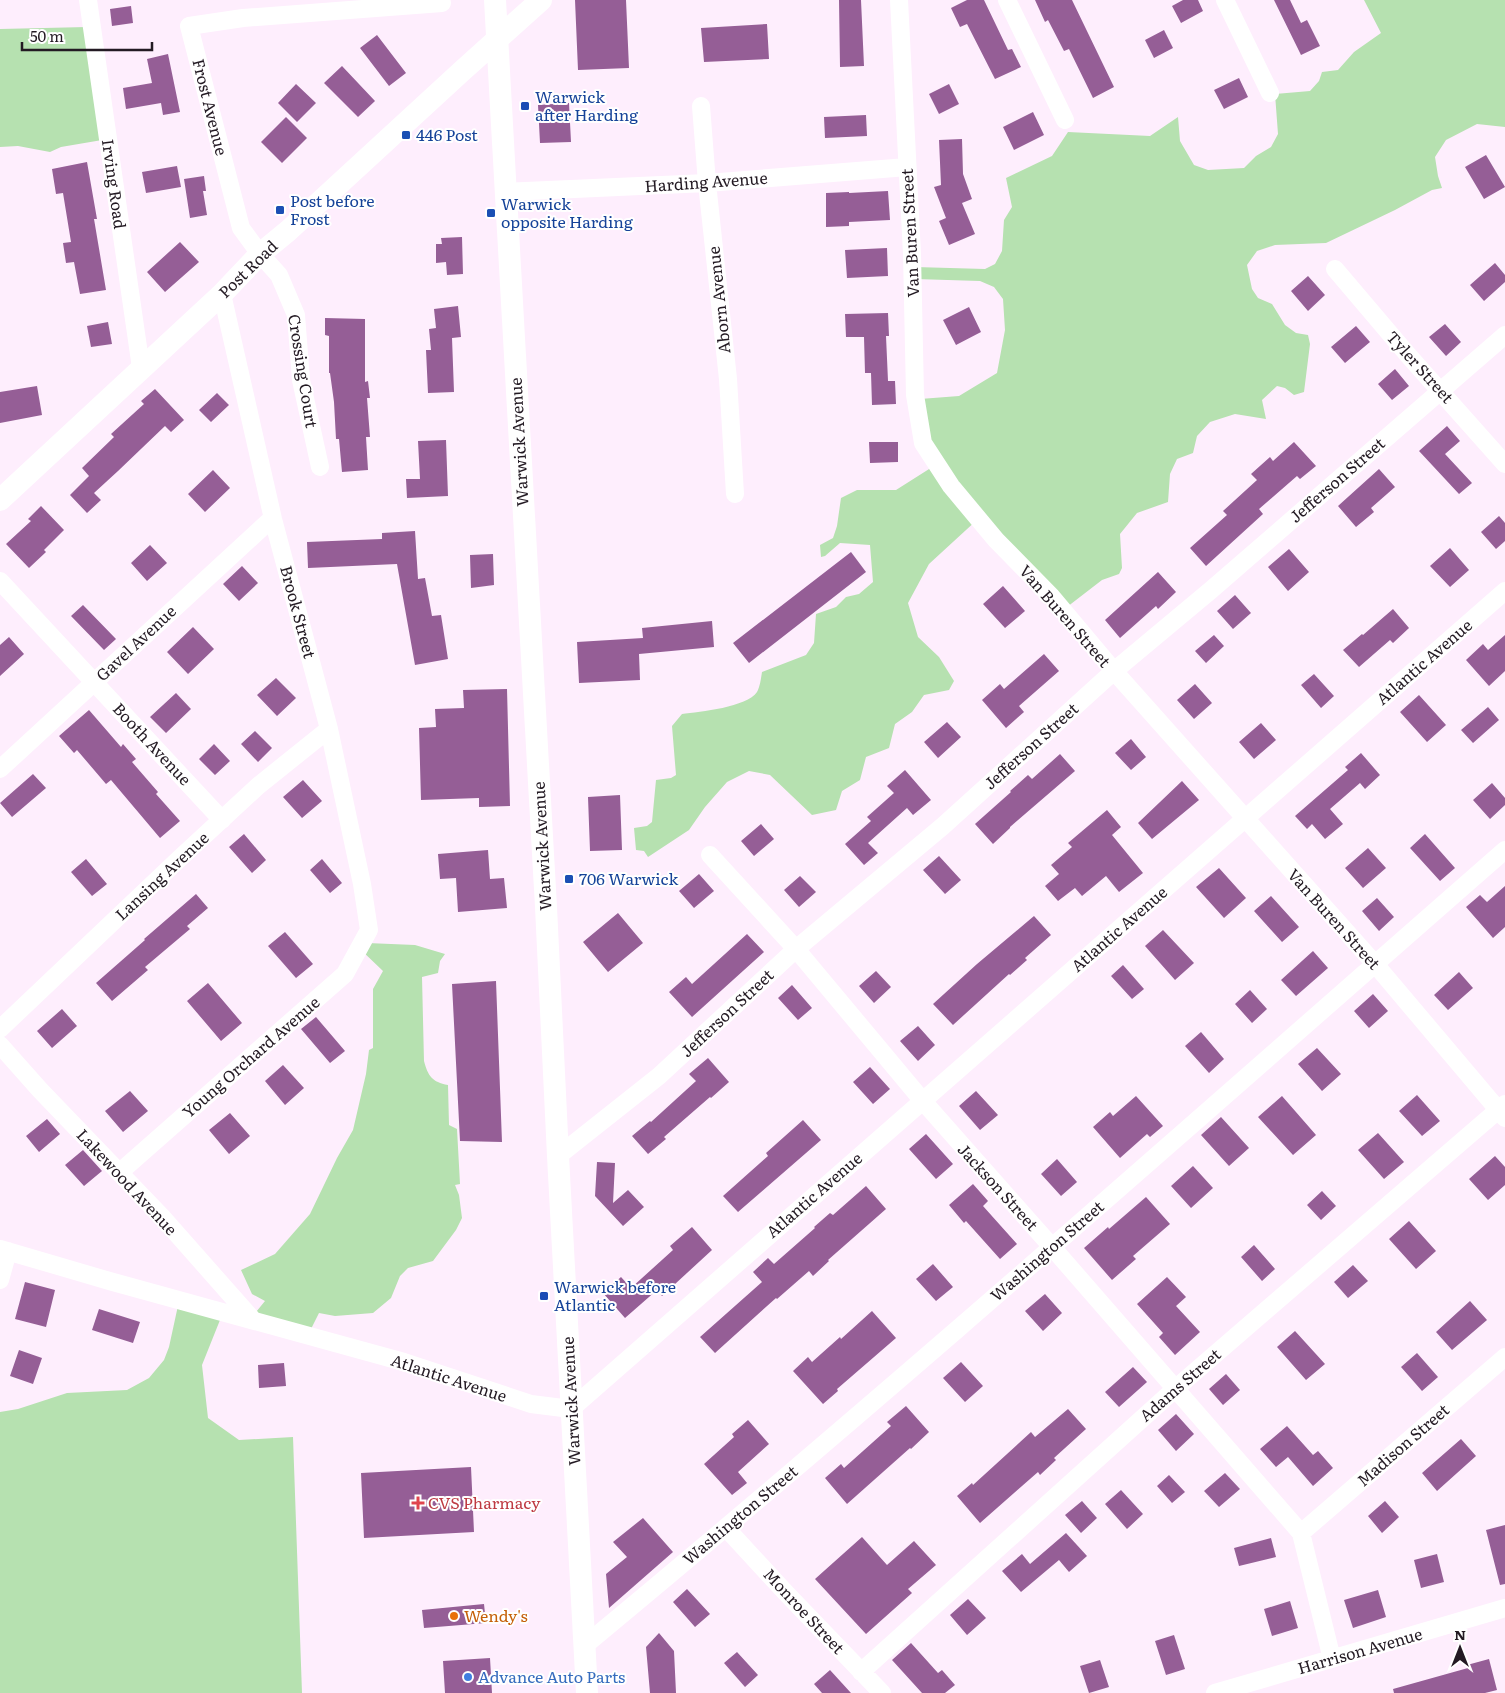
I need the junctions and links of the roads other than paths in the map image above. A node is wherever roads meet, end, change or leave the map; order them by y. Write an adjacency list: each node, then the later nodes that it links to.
1 (88, 0): 19 (street, Irving Road)
2 (495, 0): 8 (main road, Warwick Avenue)
3 (541, 0): 8 (main road, Post Road)
4 (899, 0): 12 (street, Van Buren Street)
5 (1007, 0): 11 (street)
6 (1225, 0): 9 (street)
7 (442, 3): 15 (street, Frost Avenue)
8 (497, 40): 14 (main road, Warwick Avenue); 15 (main road, Post Road)
9 (1270, 93)
10 (701, 106): 13 (street, Aborn Avenue)
11 (1065, 120)
12 (907, 167): 13 (street, Harding Avenue); 28 (street, Van Buren Street)
13 (706, 183): 14 (street, Harding Avenue); 23 (street, Aborn Avenue)
14 (505, 192): 43 (main road, Warwick Avenue)
15 (260, 254): 17 (main road, Post Road); 22 (street, Crossing Court)
16 (1335, 269): 20 (street, Tyler Street)
17 (222, 294): 19 (main road, Post Road); 25 (street, Brook Street)
18 (1505, 335): 20 (street, Jefferson Street)
19 (141, 368): 24 (main road, Post Road)
20 (1441, 390): 21 (street, Tyler Street); 28 (street, Jefferson Street)
21 (1505, 464)
22 (320, 467)
23 (735, 494)
24 (0, 500)
25 (273, 518): 29 (street, Gavel Avenue); 30 (street, Brook Street)
26 (0, 581): 29 (street, Booth Avenue)
27 (1505, 591): 32 (street, Atlantic Avenue)
28 (1114, 671): 32 (street, Van Buren Street); 37 (street, Jefferson Street)
29 (94, 682): 31 (street, Gavel Avenue); 33 (street, Booth Avenue)
30 (329, 729): 33 (street, Lansing Avenue); 36 (street, Brook Street)
31 (0, 769)
32 (1244, 819): 38 (street, Van Buren Street); 41 (street, Atlantic Avenue)
33 (222, 820): 39 (street, Lansing Avenue)
34 (1505, 850): 38 (street, Washington Street)
35 (710, 855): 37 (street, Jackson Street)
36 (369, 930): 44 (street, Young Orchard Avenue)
37 (796, 949): 41 (street, Jackson Street); 43 (street, Jefferson Street)
38 (1375, 964): 42 (street, Van Buren Street); 45 (street, Washington Street)
39 (0, 1029)
40 (0, 1045): 44 (street, Lakewood Avenue)
41 (922, 1100): 45 (street, Jackson Street); 51 (street, Atlantic Avenue)
42 (1502, 1111): 50 (street, Adams Street)
43 (558, 1156): 51 (main road, Warwick Avenue)
44 (120, 1172): 48 (street, Lakewood Avenue)
45 (1052, 1247): 50 (street, Jackson Street); 52 (street, Washington Street)
46 (4, 1250): 47 (street); 48 (street, Atlantic Avenue)
47 (0, 1280)
48 (253, 1320): 51 (street, Atlantic Avenue)
49 (1505, 1357): 53 (street, Madison Street)
50 (1175, 1389): 53 (street, Jackson Street); 57 (street, Adams Street)
51 (571, 1409): 55 (main road, Warwick Avenue)
52 (726, 1528): 55 (street, Washington Street); 57 (street, Monroe Street)
53 (1300, 1533): 56 (street, Jackson Street)
54 (1505, 1608): 56 (street, Harrison Avenue)
55 (584, 1646): 58 (main road, Warwick Avenue)
56 (1332, 1659): 60 (street, Harrison Avenue)
57 (860, 1672): 59 (street, Monroe Street)
58 (587, 1693)
59 (882, 1693)
60 (1215, 1693)

